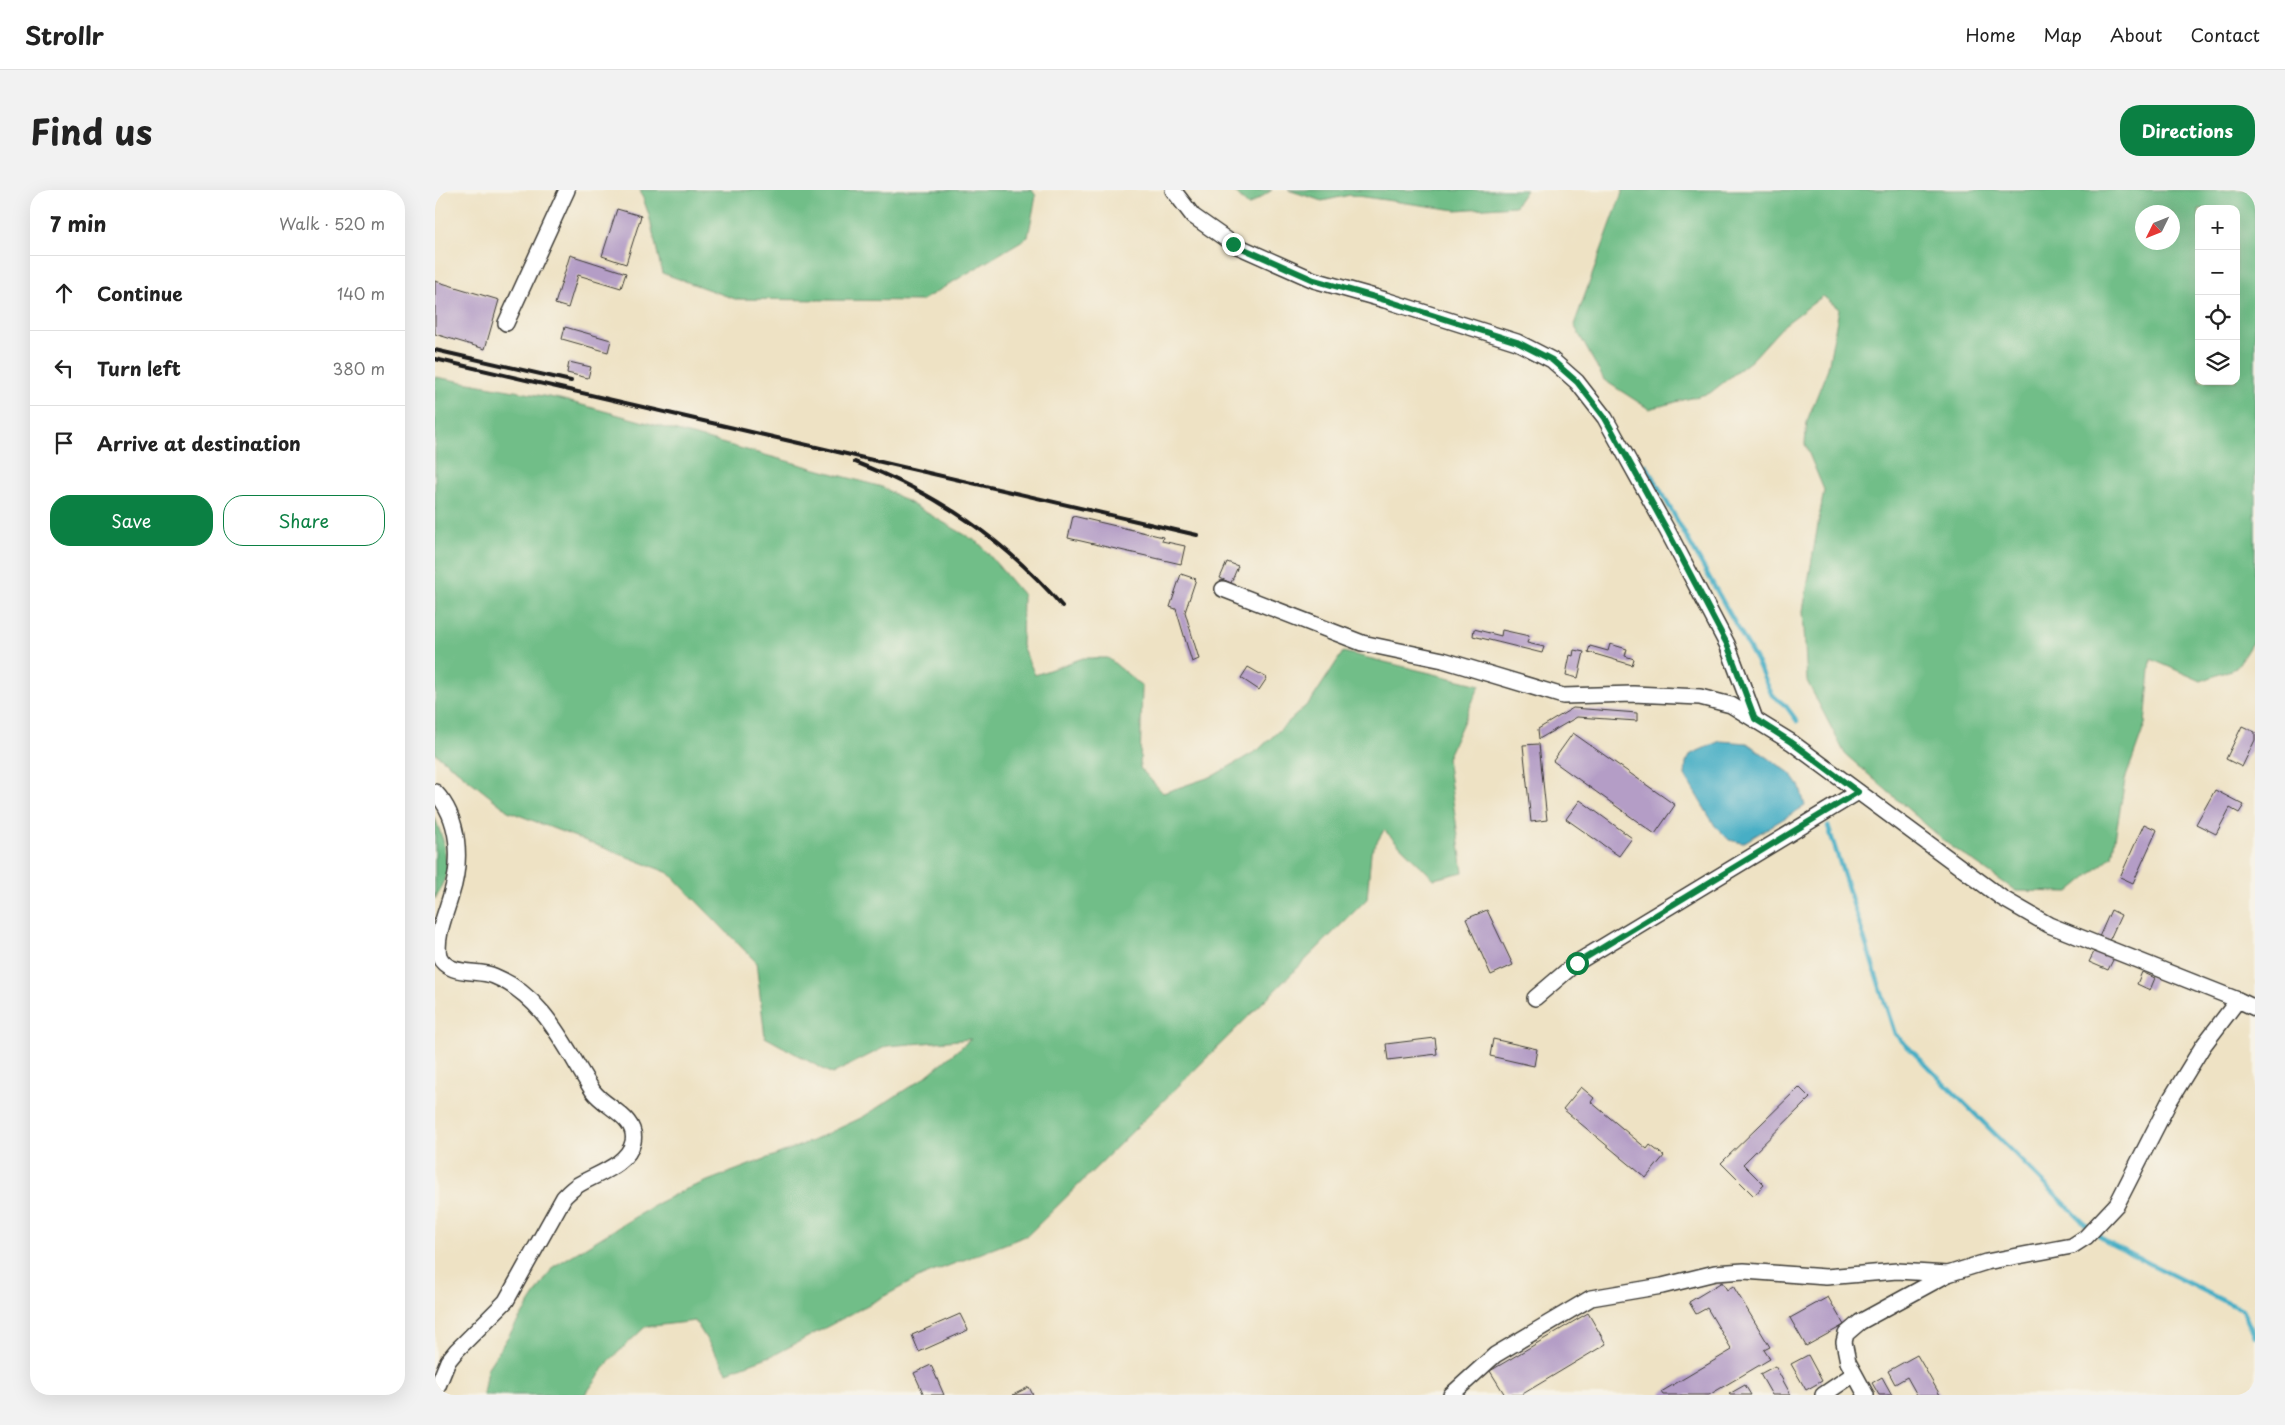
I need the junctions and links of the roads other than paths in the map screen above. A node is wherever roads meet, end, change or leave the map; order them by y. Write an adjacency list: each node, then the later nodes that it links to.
1 (567, 190): 3 (street)
2 (1173, 190): 5 (street)
3 (505, 323)
4 (1223, 589): 5 (street)
5 (1755, 719): 7 (street)
6 (435, 792): 13 (street)
7 (1858, 792): 8 (street); 9 (street)
8 (1535, 998)
9 (2238, 1000): 10 (street); 11 (street)
10 (2255, 1008)
11 (1948, 1274): 12 (street); 14 (street)
12 (1854, 1374): 15 (street); 16 (street)
13 (435, 1393)
14 (1451, 1395)
15 (1823, 1395)
16 (1865, 1395)

